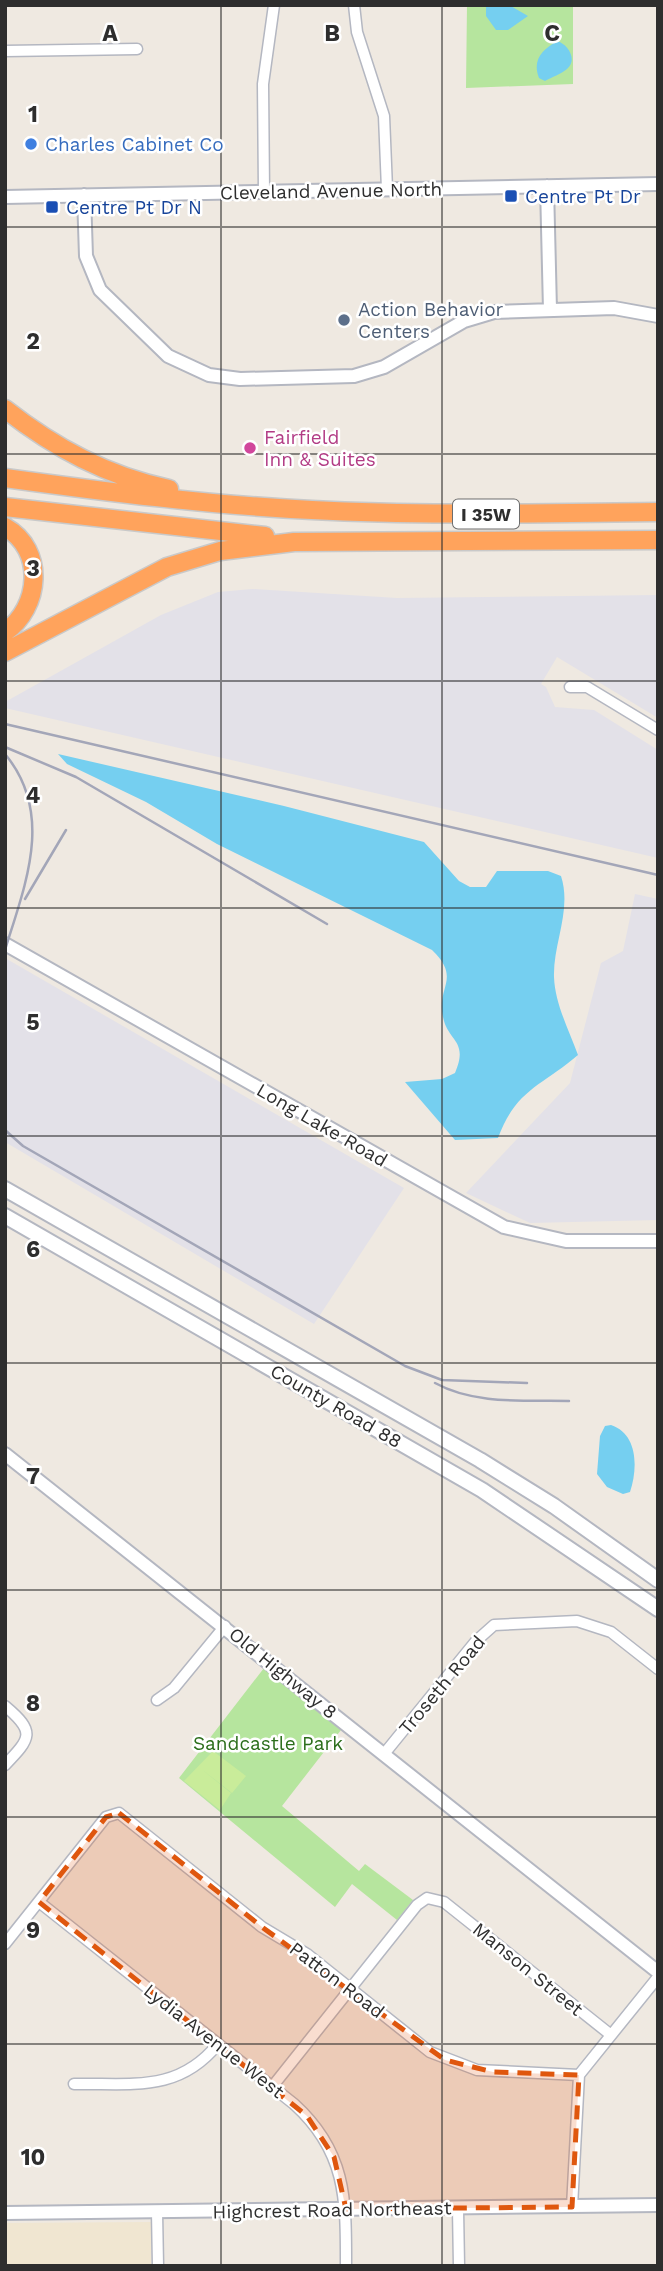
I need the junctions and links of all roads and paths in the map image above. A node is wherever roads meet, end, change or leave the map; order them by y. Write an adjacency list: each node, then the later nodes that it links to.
1 (274, 5): 8 (street)
2 (354, 5): 7 (street)
3 (136, 49): 4 (street)
4 (5, 51)
5 (658, 184): 6 (street, Cleveland Avenue North)
6 (547, 186): 7 (street, Cleveland Avenue North); 11 (street)
7 (387, 189): 8 (street, Cleveland Avenue North)
8 (264, 192): 9 (street, Cleveland Avenue North)
9 (84, 195): 10 (street, Cleveland Avenue North); 11 (street)
10 (5, 197)
11 (550, 310): 12 (street)
12 (658, 316)
13 (5, 409): 16 (highway)
14 (5, 478): 16 (highway, I 35W)
15 (5, 507): 20 (highway, I 35W)
16 (314, 510): 17 (highway, I 35W)
17 (658, 512)
18 (5, 527): 21 (highway)
19 (658, 540): 20 (highway, I 35W)
20 (313, 542): 22 (highway)
21 (5, 632)
22 (5, 652)
23 (570, 687): 24 (street)
24 (658, 730)
25 (5, 944): 28 (street, Long Lake Road)
26 (5, 1189): 30 (main road, County Road 88)
27 (5, 1216): 31 (main road, County Road 88)
28 (658, 1241)
29 (5, 1454): 32 (street, Old Highway 8)
30 (658, 1580)
31 (658, 1609)
32 (225, 1626): 34 (street); 36 (street, Old Highway 8)
33 (658, 1669): 36 (street, Troseth Road)
34 (157, 1700)
35 (5, 1706): 37 (street)
36 (384, 1754): 40 (street, Old Highway 8)
37 (5, 1765)
38 (39, 1902): 39 (street); 41 (street, Patton Road); 43 (street, Lydia Avenue West)
39 (5, 1944)
40 (658, 1975): 42 (street)
41 (351, 1989): 42 (street, Manson Street); 44 (street, Patton Road); 46 (street)
42 (611, 2035): 44 (street)
43 (218, 2044): 45 (street); 46 (street, Lydia Avenue West)
44 (579, 2075): 48 (street)
45 (74, 2084)
46 (272, 2087): 49 (street, Lydia Avenue West)
47 (658, 2205): 48 (street, Highcrest Road Northeast)
48 (572, 2207): 50 (street, Highcrest Road Northeast)
49 (346, 2209): 50 (street, Highcrest Road Northeast); 51 (street, Highcrest Road Northeast); 54 (street, Lydia Avenue West)
50 (458, 2209): 55 (street)
51 (156, 2212): 52 (street, Highcrest Road Northeast); 53 (street)
52 (5, 2213)
53 (158, 2266)
54 (346, 2266)
55 (459, 2266)

